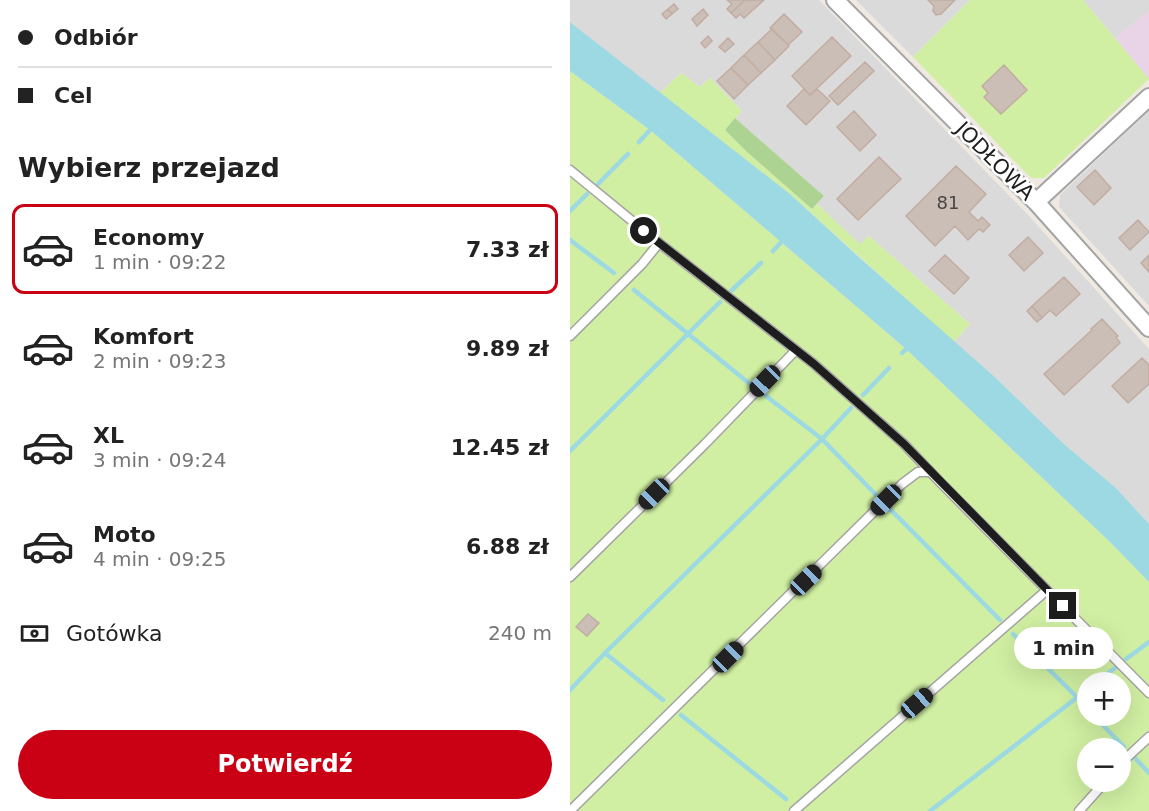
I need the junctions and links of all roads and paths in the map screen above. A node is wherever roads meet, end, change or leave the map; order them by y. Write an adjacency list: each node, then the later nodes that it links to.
1 (835, 0): 4 (street, JODŁOWA)
2 (1149, 97): 4 (street)
3 (570, 170): 5 (lane)
4 (1036, 202): 6 (street, JODŁOWA)
5 (659, 243): 7 (lane); 8 (lane)
6 (1149, 328)
7 (570, 336)
8 (796, 350): 9 (lane); 10 (lane)
9 (930, 472): 11 (lane); 17 (lane)
10 (570, 577)
11 (1047, 590): 12 (lane); 18 (lane)
12 (1149, 693)
13 (1149, 737): 14 (lane)
14 (1131, 754)
15 (1097, 792): 16 (lane)
16 (1082, 810)
17 (570, 811)
18 (794, 811)

